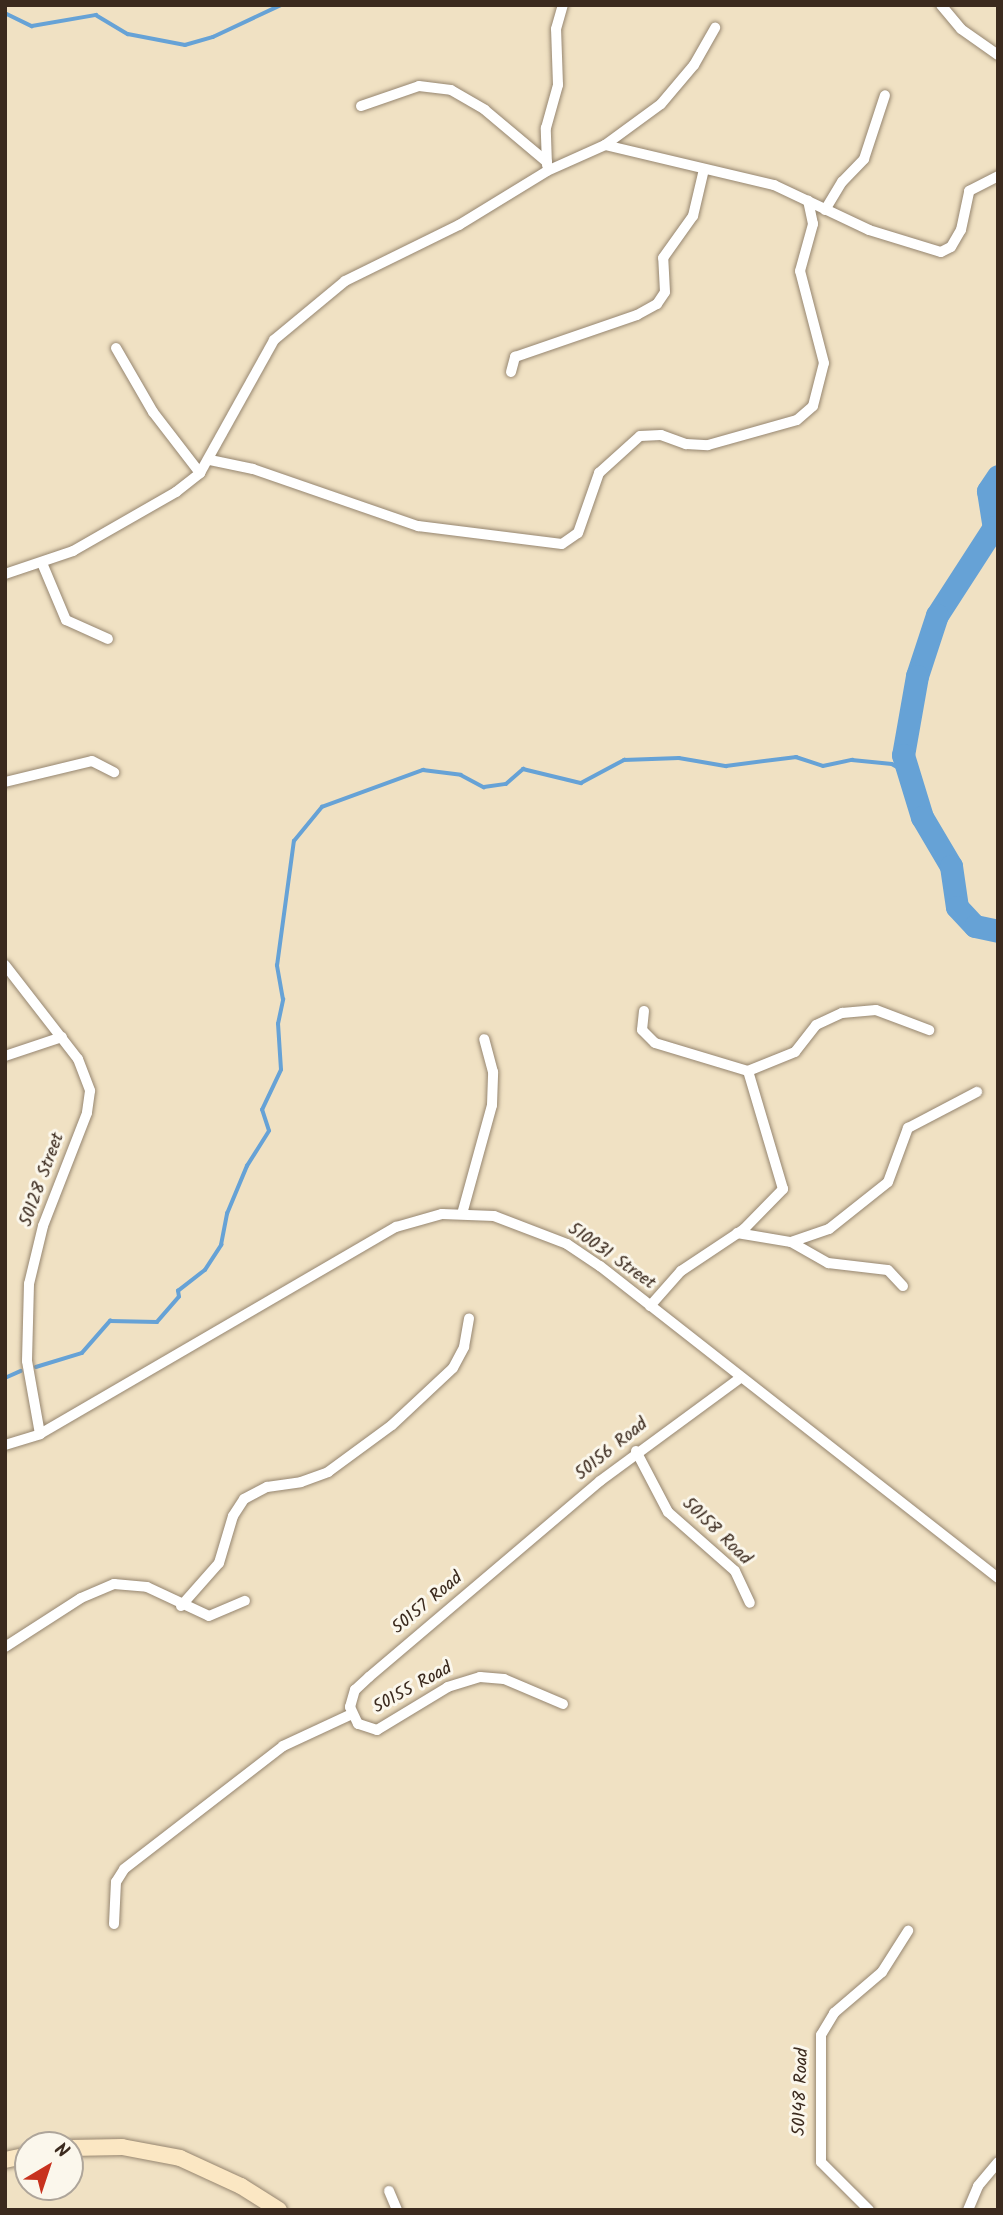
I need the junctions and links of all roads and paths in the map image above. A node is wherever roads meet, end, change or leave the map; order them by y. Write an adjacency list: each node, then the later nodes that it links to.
1 (563, 5): 8 (street)
2 (941, 5): 4 (street)
3 (715, 27): 7 (street)
4 (998, 55)
5 (885, 95): 12 (street)
6 (361, 106): 8 (street)
7 (605, 145): 8 (street); 9 (street)
8 (547, 166): 15 (street)
9 (704, 169): 11 (street); 14 (street)
10 (998, 177): 12 (street)
11 (808, 201): 12 (street); 15 (street)
12 (825, 210)
13 (116, 348): 16 (street)
14 (511, 372)
15 (210, 460): 16 (street)
16 (200, 473): 17 (street)
17 (42, 563): 18 (street); 19 (street)
18 (5, 574)
19 (108, 639)
20 (114, 772): 21 (street)
21 (5, 782)
22 (5, 965): 25 (street, 50128 Street)
23 (644, 1011): 28 (street)
24 (929, 1030): 28 (street)
25 (62, 1037): 27 (street); 37 (street, 50128 Street)
26 (484, 1039): 30 (street)
27 (5, 1056)
28 (748, 1071): 31 (street)
29 (977, 1092): 32 (street)
30 (462, 1214): 34 (street, 510031 Street); 37 (street, 510031 Street)
31 (737, 1233): 32 (street); 34 (street)
32 (790, 1242): 33 (street)
33 (903, 1286)
34 (650, 1306): 36 (street, 510031 Street)
35 (469, 1318): 44 (street)
36 (740, 1378): 39 (street, 50156 Road); 41 (street, 510031 Street)
37 (40, 1434): 38 (street, 510031 Street)
38 (5, 1445)
39 (636, 1451): 40 (street, 50156 Road); 43 (street, 50158 Road)
40 (511, 1557): 46 (street, 50157 Road)
41 (998, 1578)
42 (245, 1601): 44 (street)
43 (750, 1603)
44 (181, 1606): 45 (street)
45 (5, 1647)
46 (369, 1677): 48 (street, 50155 Road)
47 (563, 1704): 48 (street, 50155 Road)
48 (352, 1714): 49 (street)
49 (114, 1924)
50 (908, 1931): 56 (street, 50148 Road)
51 (84, 2148): 54 (street)
52 (998, 2162): 57 (street)
53 (389, 2191): 55 (street)
54 (279, 2210)
55 (397, 2210)
56 (869, 2210)
57 (968, 2210)

